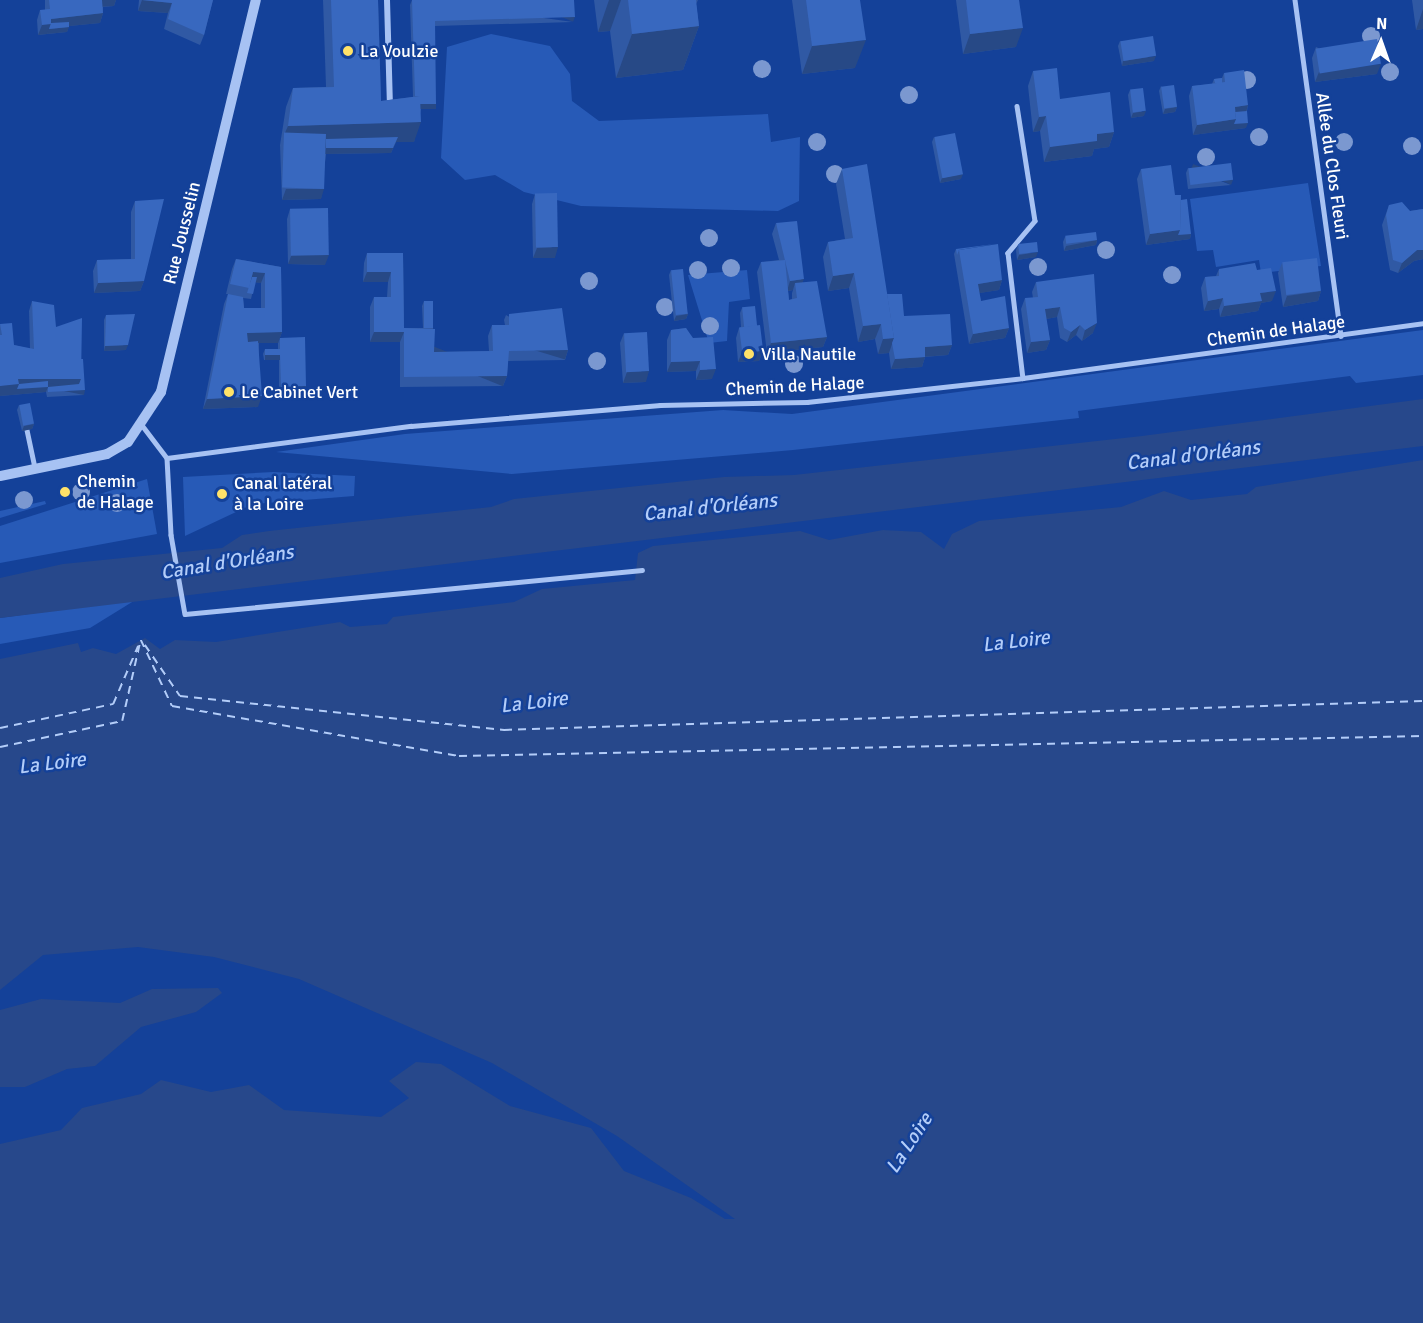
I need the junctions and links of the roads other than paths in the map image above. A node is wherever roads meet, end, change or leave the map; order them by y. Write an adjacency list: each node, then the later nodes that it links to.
1 (256, 0): 9 (street, Rue Jousselin)
2 (387, 0): 5 (street)
3 (1295, 0): 7 (lane, Allée du Clos Fleuri)
4 (1017, 106): 8 (lane)
5 (390, 109)
6 (1423, 323): 7 (lane, Chemin de Halage)
7 (1341, 336): 8 (lane, Chemin de Halage)
8 (1023, 378): 11 (lane, Chemin de Halage)
9 (142, 425): 11 (lane); 12 (street, Rue Jousselin)
10 (27, 430): 12 (lane)
11 (167, 458): 14 (lane)
12 (35, 469): 13 (street)
13 (0, 476)
14 (642, 570)

